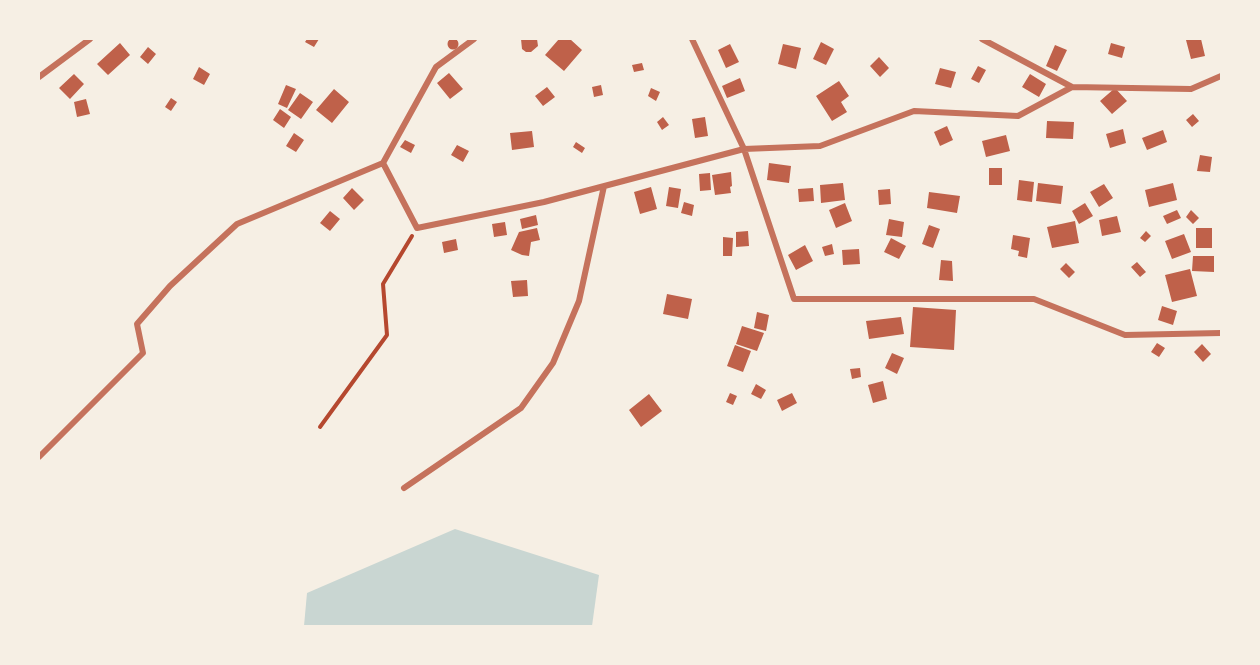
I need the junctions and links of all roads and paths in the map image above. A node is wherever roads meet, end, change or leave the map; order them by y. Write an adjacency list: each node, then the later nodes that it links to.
1 (90, 39): 6 (street)
2 (474, 39): 9 (street)
3 (692, 39): 8 (street)
4 (982, 39): 7 (street)
5 (1221, 76): 7 (street)
6 (39, 77)
7 (1072, 87): 8 (street)
8 (744, 149): 10 (street); 12 (street)
9 (383, 163): 11 (street); 14 (street)
10 (604, 186): 11 (street); 15 (street)
11 (417, 228): 13 (path)
12 (1221, 333)
13 (320, 427)
14 (39, 457)
15 (404, 488)

